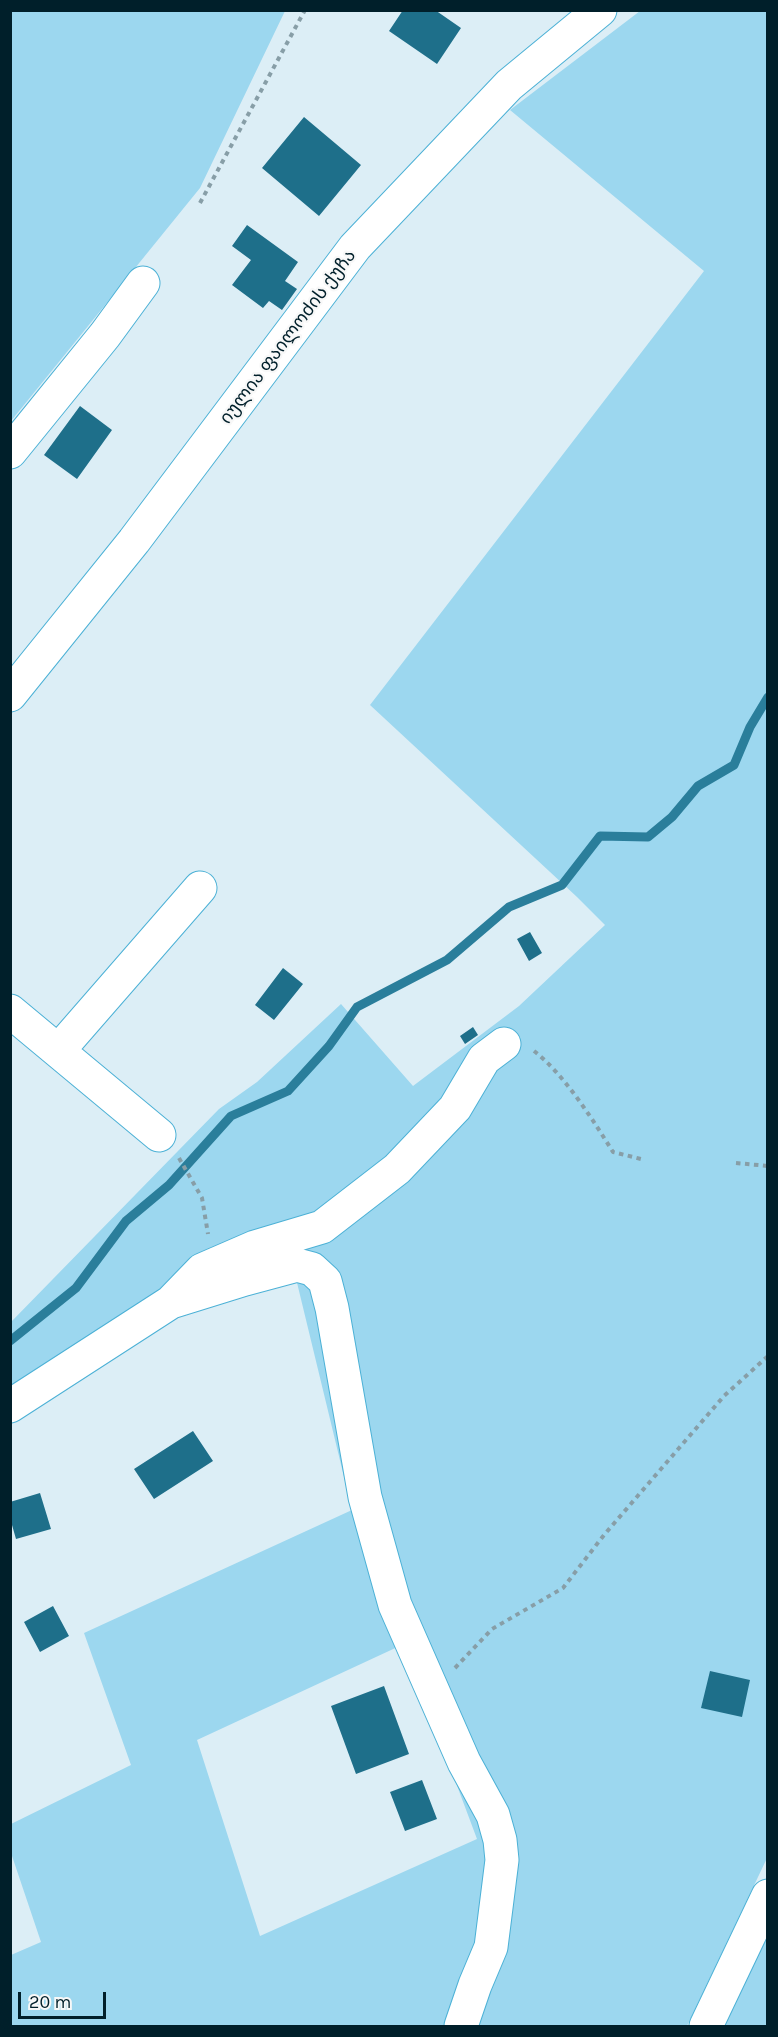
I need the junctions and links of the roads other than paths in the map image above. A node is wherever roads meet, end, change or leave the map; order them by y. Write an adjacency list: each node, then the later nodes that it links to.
1 (600, 10): 4 (street, იულია ფაილოძის ქუჩა)
2 (143, 283): 3 (street)
3 (10, 452)
4 (10, 695)
5 (200, 888): 8 (street)
6 (10, 1011): 8 (street)
7 (504, 1044): 10 (street)
8 (58, 1051): 9 (street)
9 (159, 1135)
10 (171, 1302): 11 (street); 13 (street)
11 (10, 1407)
12 (768, 1896): 14 (street)
13 (461, 2026)
14 (706, 2026)

